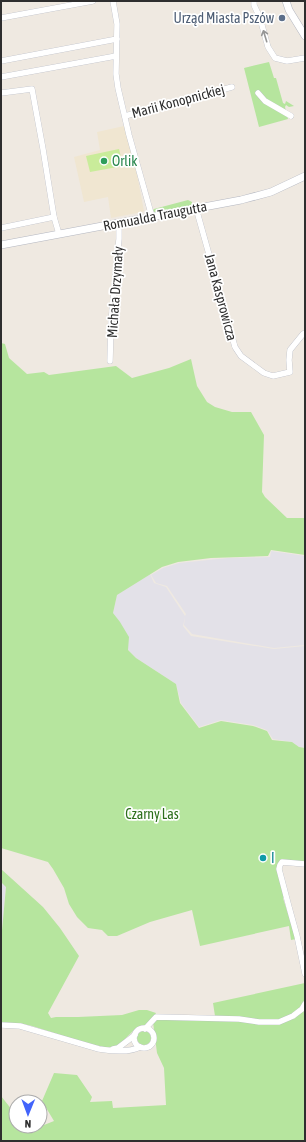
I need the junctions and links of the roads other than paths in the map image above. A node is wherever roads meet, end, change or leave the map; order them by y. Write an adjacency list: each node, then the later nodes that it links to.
1 (93, 1): 5 (street)
2 (113, 1): 7 (street, Marii Konopnickiej)
3 (254, 1): 9 (street, one-way to 3)
4 (286, 1): 6 (street)
5 (1, 18)
6 (305, 36)
7 (117, 39): 8 (street, Marii Konopnickiej); 10 (street)
8 (116, 56): 11 (street); 15 (street, Marii Konopnickiej)
9 (305, 58)
10 (1, 61)
11 (1, 77)
12 (232, 87): 15 (street, Marii Konopnickiej)
13 (1, 93): 19 (street)
14 (258, 93): 16 (street)
15 (124, 116): 20 (street, Marii Konopnickiej)
16 (290, 116)
17 (305, 176): 18 (street, Romualda Traugutta)
18 (196, 208): 20 (street, Romualda Traugutta); 25 (street, Jana Kasprowicza)
19 (54, 217): 22 (street); 23 (street)
20 (152, 217): 21 (street, Romualda Traugutta)
21 (119, 224): 23 (street, Romualda Traugutta); 26 (street, Michała Drzymały)
22 (1, 228)
23 (59, 234): 24 (street, Romualda Traugutta)
24 (1, 245)
25 (305, 333)
26 (110, 361)
27 (305, 864): 28 (street)
28 (305, 974)
29 (305, 1004): 31 (street)
30 (1, 1025): 34 (street)
31 (145, 1029): 32 (street); 33 (street)
32 (135, 1035): 33 (street); 34 (street)
33 (140, 1047): 34 (street)
34 (109, 1051)

